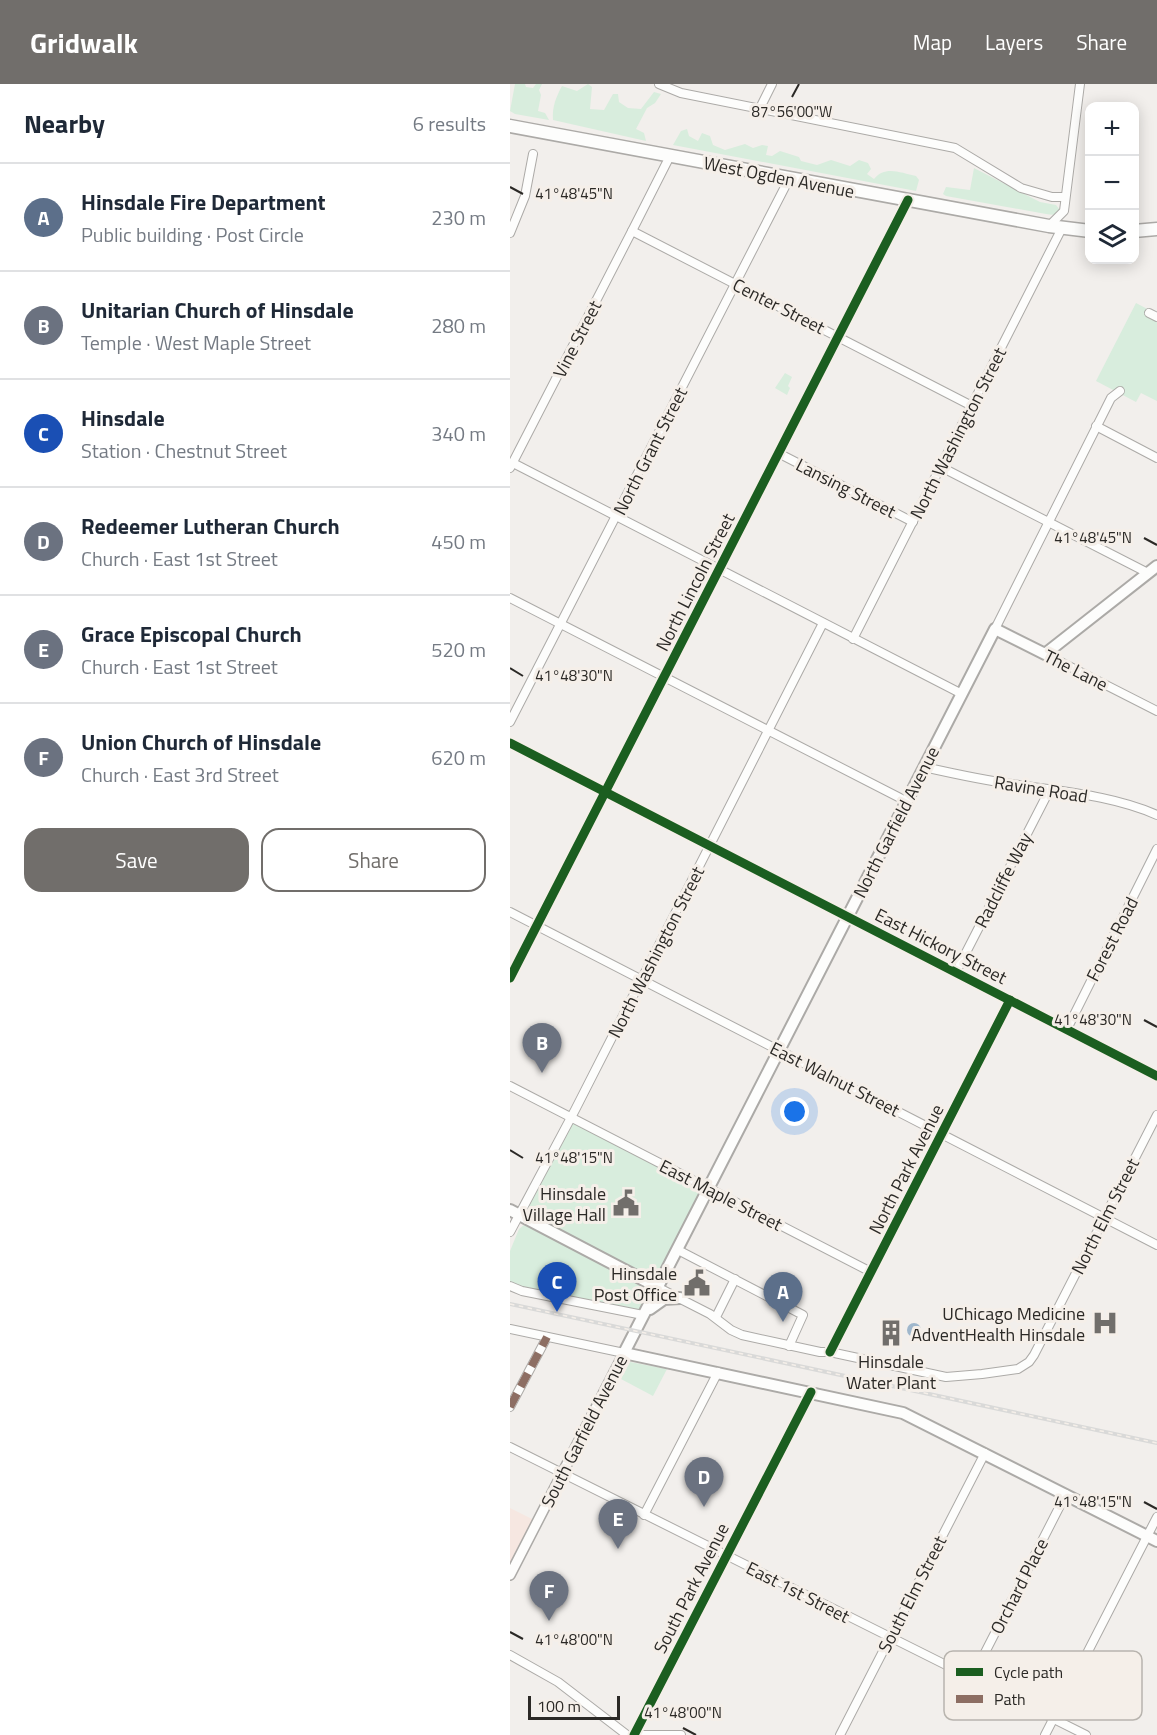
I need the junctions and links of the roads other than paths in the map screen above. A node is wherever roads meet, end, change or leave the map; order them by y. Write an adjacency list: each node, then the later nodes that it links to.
1 (659, 84): 4 (street)
2 (772, 84): 4 (street)
3 (1080, 84): 9 (street)
4 (760, 108): 9 (street)
5 (510, 126): 7 (main road, West Ogden Avenue)
6 (533, 154): 18 (street)
7 (670, 156): 8 (main road, West Ogden Avenue); 16 (street)
8 (789, 179): 10 (main road, West Ogden Avenue); 19 (street, North Grant Street)
9 (1065, 197): 11 (street)
10 (908, 200): 12 (main road, West Ogden Avenue); 22 (street, North Lincoln Street)
11 (1064, 211): 12 (street, North Washington Street); 13 (street)
12 (1055, 227): 13 (main road, West Ogden Avenue); 24 (street, North Washington Street)
13 (1075, 229): 15 (main road, West Ogden Avenue)
14 (1157, 229): 17 (main road)
15 (1085, 230)
16 (632, 231): 19 (street, Center Street); 28 (street, Vine Street)
17 (1139, 231)
18 (510, 233)
19 (735, 284): 22 (street, Center Street); 30 (street, North Grant Street)
20 (1149, 313): 21 (street)
21 (1157, 317)
22 (838, 337): 24 (street, Center Street); 26 (street, North Lincoln Street)
23 (1120, 390): 25 (street, North Garfield Avenue)
24 (972, 406): 29 (street, North Washington Street)
25 (1096, 426): 27 (street); 32 (street, North Garfield Avenue)
26 (780, 454): 31 (street, Lansing Street); 34 (street, North Lincoln Street)
27 (1157, 458)
28 (511, 466): 30 (street)
29 (941, 467): 31 (street, North Washington Street); 32 (street)
30 (616, 516): 34 (street); 38 (street, North Grant Street)
31 (913, 522): 40 (street, North Washington Street)
32 (1048, 522): 35 (street); 39 (street, North Garfield Avenue)
33 (1157, 566): 35 (main road)
34 (719, 570): 37 (street); 42 (street, North Lincoln Street)
35 (1148, 573): 41 (main road)
36 (510, 598): 38 (street)
37 (824, 623): 40 (street); 46 (street, North Washington Street)
38 (560, 624): 42 (street); 45 (street, North Grant Street)
39 (995, 629): 41 (main road, The Lane); 43 (main road, North Garfield Avenue)
40 (853, 639): 43 (street)
41 (1045, 654): 44 (street, The Lane)
42 (664, 677): 46 (street); 50 (street, North Lincoln Street)
43 (962, 694): 48 (main road, North Garfield Avenue)
44 (1156, 709)
45 (510, 722)
46 (768, 731): 51 (street); 53 (street, North Washington Street)
47 (510, 743): 50 (street, East Hickory Street)
48 (924, 767): 49 (street, Ravine Road); 51 (main road, North Garfield Avenue)
49 (1050, 789): 52 (street, Ravine Road); 58 (street, Radcliffe Way)
50 (605, 792): 53 (street, East Hickory Street); 57 (street, North Lincoln Street)
51 (906, 801): 56 (main road, North Garfield Avenue)
52 (1157, 815)
53 (710, 846): 56 (street, East Hickory Street); 60 (street, North Washington Street)
54 (1157, 849): 62 (street, Forest Road)
55 (510, 912): 57 (street, East Walnut Street)
56 (847, 917): 58 (street, East Hickory Street); 63 (main road, North Garfield Avenue)
57 (537, 926): 59 (street, North Lincoln Street); 60 (street, East Walnut Street)
58 (956, 972): 61 (street, East Hickory Street)
59 (510, 978)
60 (642, 980): 63 (street, East Walnut Street); 67 (street, North Washington Street)
61 (1010, 1000): 62 (street, East Hickory Street); 68 (street, North Park Avenue)
62 (1067, 1029): 64 (street, East Hickory Street)
63 (779, 1050): 68 (street, East Walnut Street); 69 (main road, North Garfield Avenue)
64 (1157, 1076)
65 (510, 1086): 67 (street, East Maple Street)
66 (1157, 1115): 71 (street, North Elm Street)
67 (571, 1117): 69 (street, East Maple Street); 70 (street, North Washington Street)
68 (942, 1134): 71 (street, East Walnut Street); 75 (street, North Park Avenue)
69 (708, 1188): 74 (main road, North Garfield Avenue); 75 (street, East Maple Street)
70 (514, 1213): 72 (street, North Washington Street); 78 (main road)
71 (1104, 1218): 73 (street, East Walnut Street); 85 (street, North Elm Street)
72 (510, 1232)
73 (1157, 1245)
74 (678, 1250): 76 (street); 78 (main road, North Garfield Avenue)
75 (871, 1272): 85 (street, North Park Avenue)
76 (735, 1279): 81 (street); 84 (street)
77 (510, 1286): 80 (street)
78 (659, 1288): 79 (street, North Elm Street); 80 (main road, South Garfield Avenue)
79 (680, 1298): 80 (main road); 81 (street, North Elm Street)
80 (643, 1316): 86 (main road, South Garfield Avenue)
81 (716, 1317): 84 (street, North Elm Street)
82 (510, 1329): 83 (street)
83 (547, 1337): 86 (street); 89 (street)
84 (789, 1346): 85 (street, North Elm Street)
85 (831, 1352)
86 (624, 1353): 87 (main road); 92 (street, South Garfield Avenue)
87 (718, 1372): 88 (main road); 94 (street)
88 (811, 1392): 91 (main road); 97 (street, South Park Avenue)
89 (510, 1407)
90 (510, 1447): 92 (street, East 1st Street)
91 (985, 1453): 93 (main road); 99 (street, South Elm Street)
92 (562, 1474): 94 (street, East 1st Street); 98 (street, South Garfield Avenue)
93 (1066, 1494): 96 (main road); 100 (street, Orchard Place)
94 (644, 1515): 97 (street, East 1st Street)
95 (1157, 1517): 96 (street)
96 (1152, 1538): 101 (street)
97 (726, 1556): 99 (street, East 1st Street); 107 (street, South Park Avenue)
98 (510, 1575)
99 (890, 1638): 103 (street, East 1st Street); 110 (street, South Elm Street)
100 (986, 1651)
101 (1090, 1651)
102 (510, 1655): 106 (street)
103 (944, 1664)
104 (1052, 1720): 111 (street)
105 (1055, 1720): 112 (street, East 1st Street)
106 (627, 1735)
107 (634, 1735)
108 (644, 1735): 109 (street)
109 (681, 1735)
110 (840, 1735)
111 (1045, 1735)
112 (1086, 1735)

